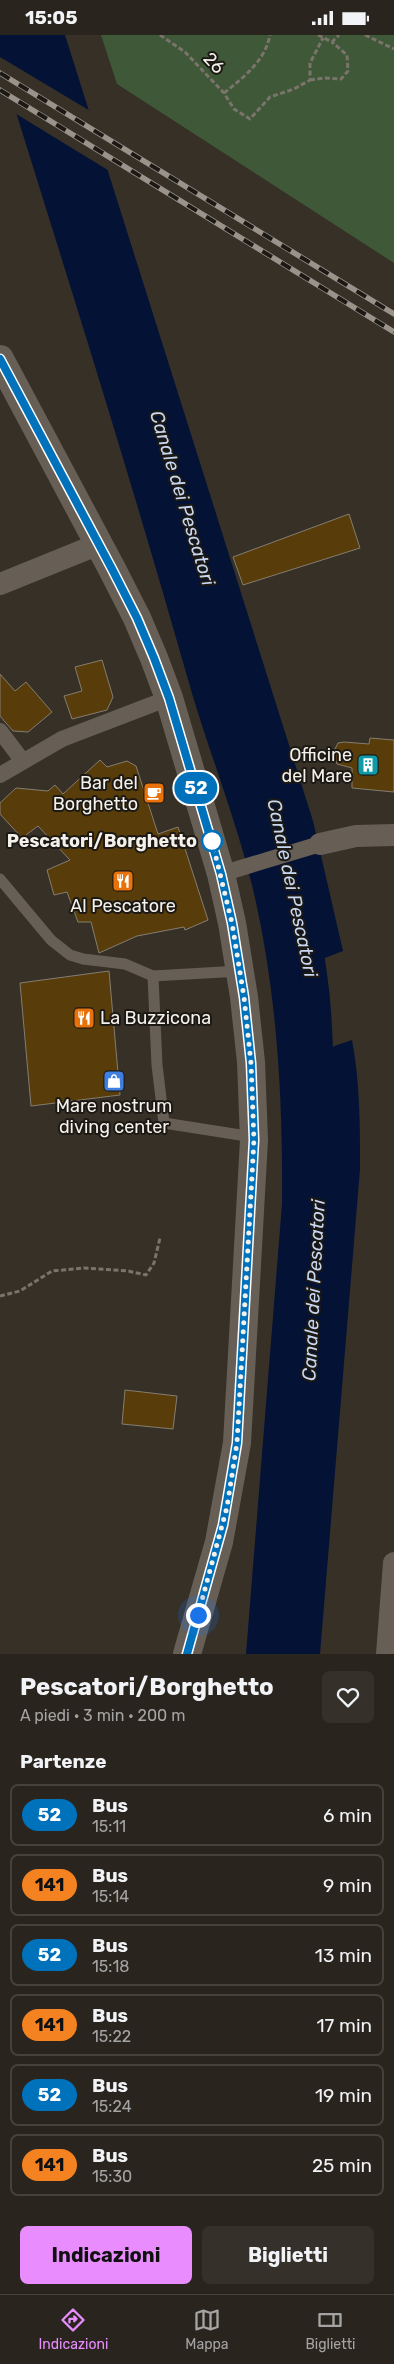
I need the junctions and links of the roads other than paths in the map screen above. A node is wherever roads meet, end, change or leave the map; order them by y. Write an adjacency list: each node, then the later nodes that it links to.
1 (0, 359): 2 (street)
2 (99, 544): 3 (street); 4 (street)
3 (0, 584)
4 (169, 698): 6 (street); 10 (street)
5 (0, 731): 6 (street)
6 (22, 760): 7 (street)
7 (0, 775)
8 (394, 835): 9 (street)
9 (320, 843): 10 (street)
10 (221, 874): 12 (street)
11 (0, 879): 13 (lane)
12 (240, 971): 13 (lane); 14 (street)
13 (153, 976): 14 (lane)
14 (253, 1137): 16 (street)
15 (394, 1563): 17 (street)
16 (187, 1654)
17 (387, 1654)

